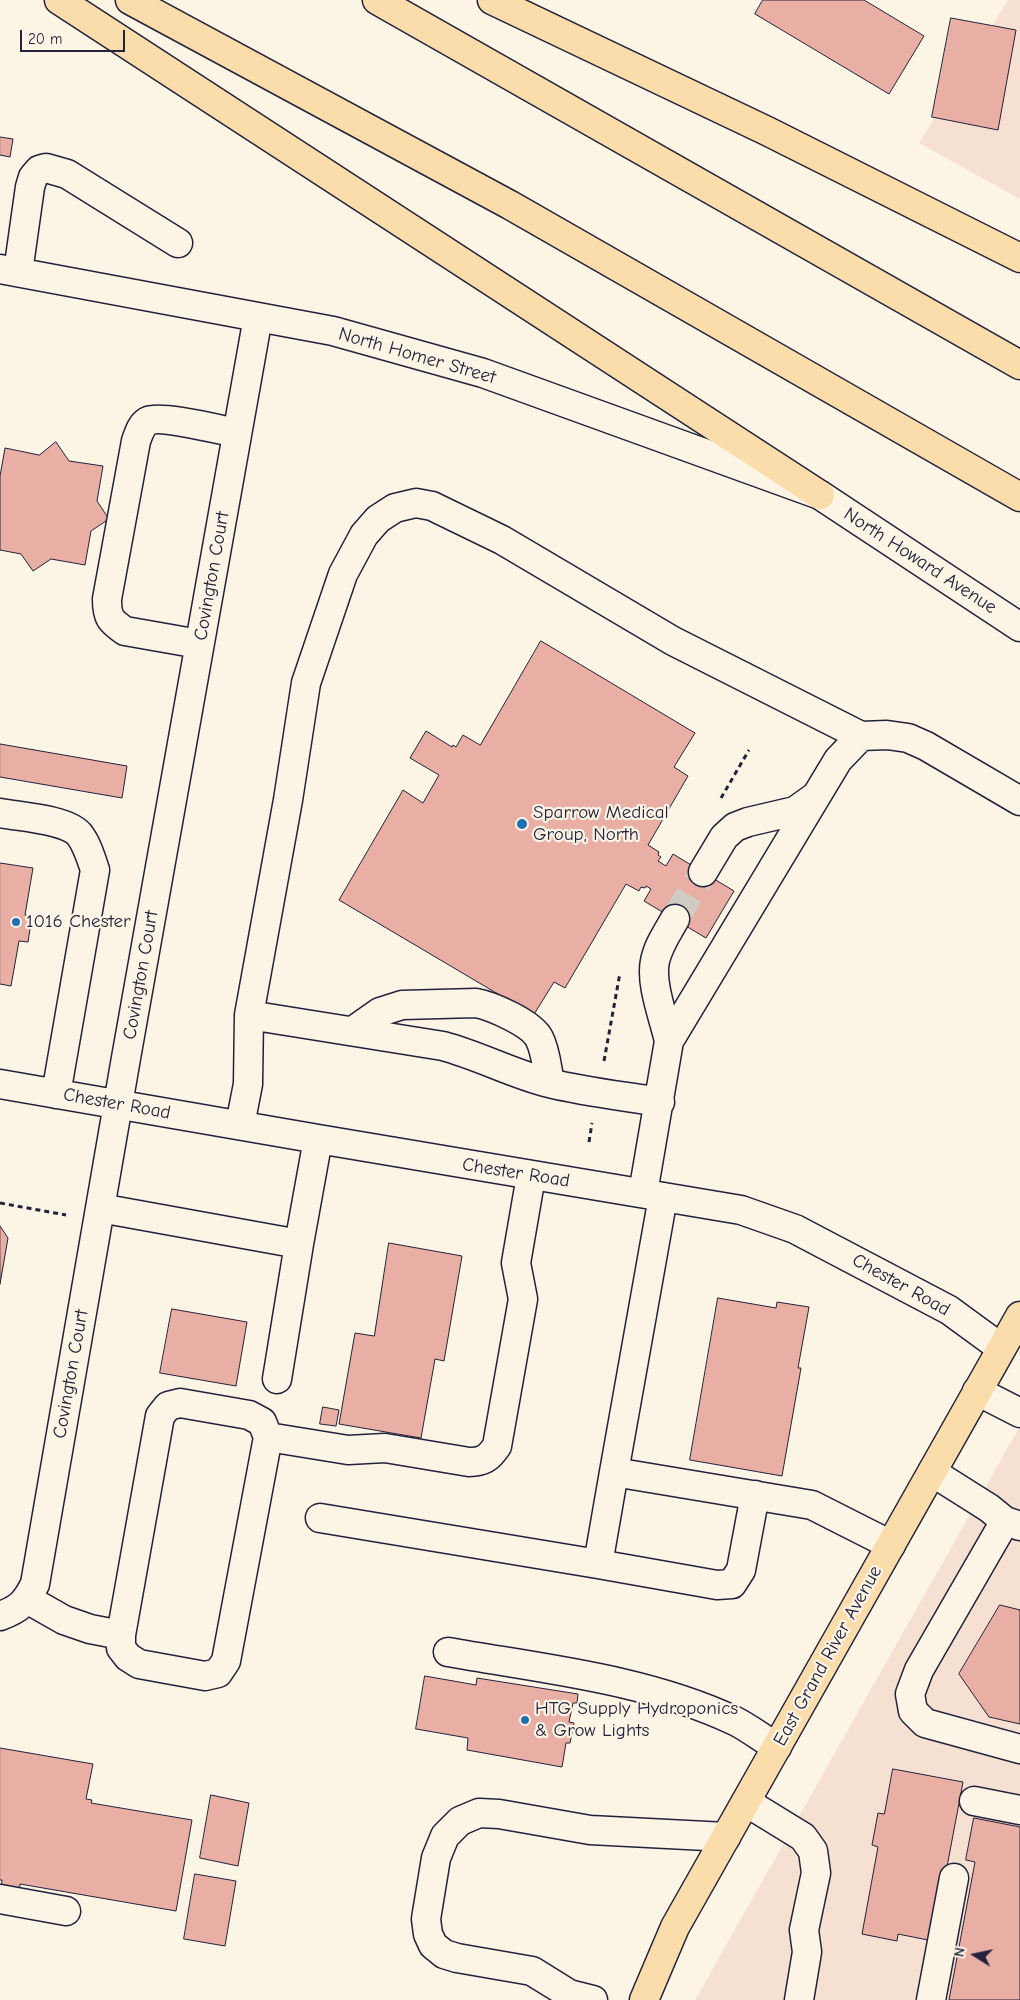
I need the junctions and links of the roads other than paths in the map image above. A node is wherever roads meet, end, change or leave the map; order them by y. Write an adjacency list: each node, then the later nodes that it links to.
1 (59, 0): 11 (main road)
2 (130, 0): 12 (main road)
3 (377, 0): 9 (main road)
4 (492, 0): 6 (main road)
5 (178, 242): 7 (street)
6 (1020, 258)
7 (9, 270): 8 (street, North Homer Street)
8 (258, 317): 10 (street, Covington Court); 11 (street, North Homer Street)
9 (1020, 365)
10 (237, 433): 14 (street, Covington Court); 14 (street)
11 (820, 495): 13 (street, North Howard Avenue)
12 (1020, 497)
13 (1020, 627)
14 (199, 644): 28 (street, Covington Court)
15 (861, 736): 16 (street); 17 (street); 21 (street)
16 (817, 795): 19 (street); 23 (street)
17 (1020, 801)
18 (0, 813): 26 (street)
19 (703, 872)
20 (675, 919): 23 (street)
21 (249, 1015): 22 (street); 29 (street)
22 (353, 1032): 24 (street); 24 (street)
23 (669, 1041): 27 (street)
24 (550, 1083): 27 (street)
25 (0, 1084): 26 (street, Chester Road)
26 (56, 1094): 28 (street, Chester Road)
27 (660, 1102): 32 (street)
28 (118, 1104): 29 (street, Chester Road); 33 (street, Covington Court)
29 (240, 1125): 30 (street, Chester Road)
30 (318, 1139): 31 (street, Chester Road); 34 (street)
31 (531, 1176): 32 (street, Chester Road); 40 (street)
32 (653, 1195): 36 (street, Chester Road); 41 (street)
33 (99, 1215): 34 (street); 48 (street, Covington Court)
34 (299, 1244): 37 (street)
35 (1020, 1316): 36 (main road, East Grand River Avenue)
36 (1001, 1348): 38 (main road, East Grand River Avenue)
37 (277, 1379)
38 (977, 1391): 39 (street); 42 (main road, East Grand River Avenue)
39 (1020, 1413)
40 (268, 1437): 50 (street); 50 (street)
41 (614, 1472): 43 (street); 47 (street)
42 (932, 1472): 45 (street); 46 (main road, East Grand River Avenue)
43 (755, 1495): 46 (street); 47 (street)
44 (320, 1518): 47 (street)
45 (1012, 1523): 53 (street)
46 (890, 1545): 52 (main road, East Grand River Avenue)
47 (598, 1564)
48 (27, 1599): 49 (street); 50 (street)
49 (0, 1616)
50 (121, 1634)
51 (448, 1652): 52 (street)
52 (776, 1747): 54 (main road, East Grand River Avenue)
53 (1020, 1749)
54 (746, 1802): 57 (main road, East Grand River Avenue); 63 (street)
55 (974, 1802): 56 (street)
56 (1020, 1810)
57 (726, 1837): 61 (street); 62 (main road, East Grand River Avenue)
58 (954, 1878): 64 (street)
59 (0, 1899): 60 (street)
60 (66, 1911)
61 (593, 2000)
62 (644, 2000)
63 (799, 2000)
64 (931, 2000)

